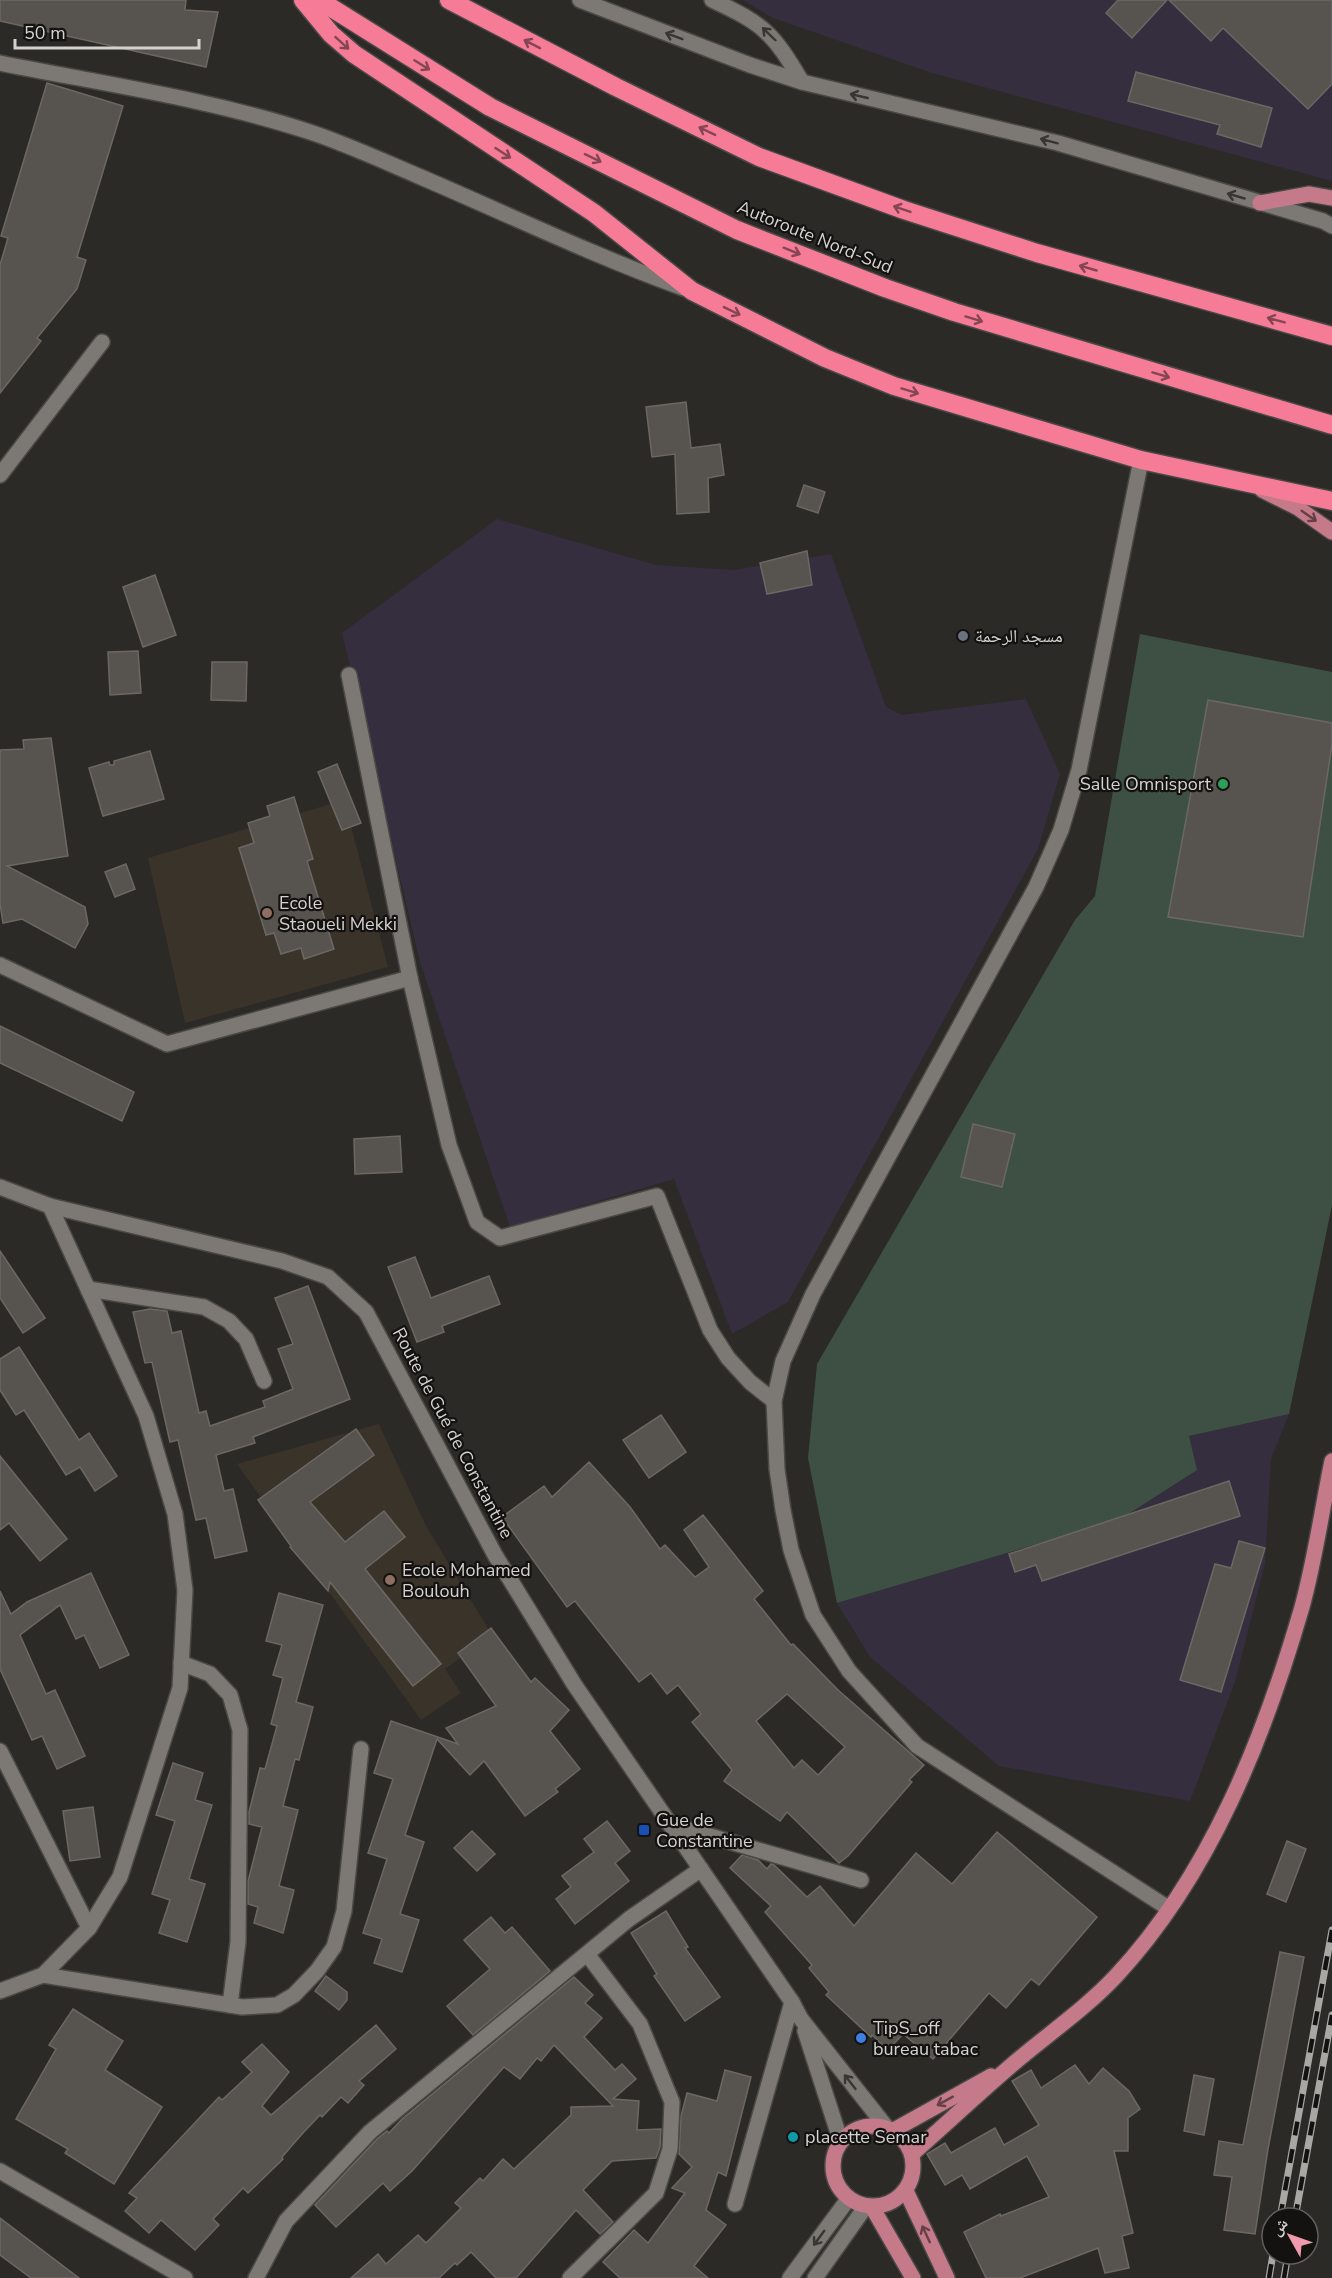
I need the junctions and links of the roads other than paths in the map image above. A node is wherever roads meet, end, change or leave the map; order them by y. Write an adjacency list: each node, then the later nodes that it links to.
1 (303, 0): 12 (highway, one-way to 12)
2 (319, 0): 15 (highway, Autoroute Nord-Sud, one-way to 15)
3 (449, 0): 6 (highway)
4 (580, 0): 8 (street, one-way to 4)
5 (712, 0): 8 (street, one-way to 5)
6 (469, 7): 13 (highway, one-way to 6)
7 (0, 63): 12 (street)
8 (802, 82): 10 (street, one-way to 8)
9 (1332, 198): 10 (main road)
10 (1260, 203): 11 (street)
11 (1332, 226)
12 (692, 291): 16 (highway, one-way to 16)
13 (1332, 336)
14 (102, 342): 17 (street)
15 (1332, 425)
16 (1142, 460): 18 (highway); 28 (street)
17 (0, 475)
18 (1248, 483): 19 (highway); 20 (main road, one-way to 20)
19 (1332, 501)
20 (1332, 532)
21 (349, 675): 23 (street)
22 (0, 965): 23 (street)
23 (410, 978): 28 (street)
24 (0, 1187): 25 (street, Route de Gué de Constantine)
25 (50, 1206): 26 (street); 33 (street, Route de Gué de Constantine)
26 (88, 1289): 27 (street); 30 (street)
27 (264, 1381)
28 (774, 1401): 36 (street)
29 (1332, 1461): 36 (main road)
30 (181, 1664): 37 (street); 42 (street)
31 (361, 1749): 42 (street)
32 (0, 1751): 37 (street)
33 (669, 1824): 34 (street, Route de Gué de Constantine); 35 (street)
34 (701, 1869): 38 (street); 41 (street, Route de Gué de Constantine)
35 (861, 1880)
36 (1168, 1908): 44 (main road)
37 (90, 1928): 39 (street)
38 (587, 1954): 54 (street); 55 (street)
39 (43, 1975): 40 (street); 42 (street)
40 (0, 1992)
41 (792, 2002): 43 (street, Route de Gué de Constantine); 51 (street)
42 (230, 2005)
43 (801, 2019): 45 (street, Route de Gué de Constantine, one-way to 43); 46 (street, Route de Gué de Constantine)
44 (1014, 2063): 45 (main road, one-way to 45); 47 (main road)
45 (889, 2129): 46 (main road); 47 (main road)
46 (841, 2142): 50 (main road)
47 (912, 2154): 49 (main road)
48 (0, 2171): 53 (street)
49 (906, 2191): 52 (main road); 59 (main road, one-way to 49)
50 (849, 2199): 52 (main road); 56 (street, one-way to 56)
51 (735, 2204)
52 (869, 2206): 57 (street); 58 (main road)
53 (184, 2278)
54 (256, 2278)
55 (570, 2278)
56 (790, 2278)
57 (815, 2278)
58 (913, 2278)
59 (946, 2278)

